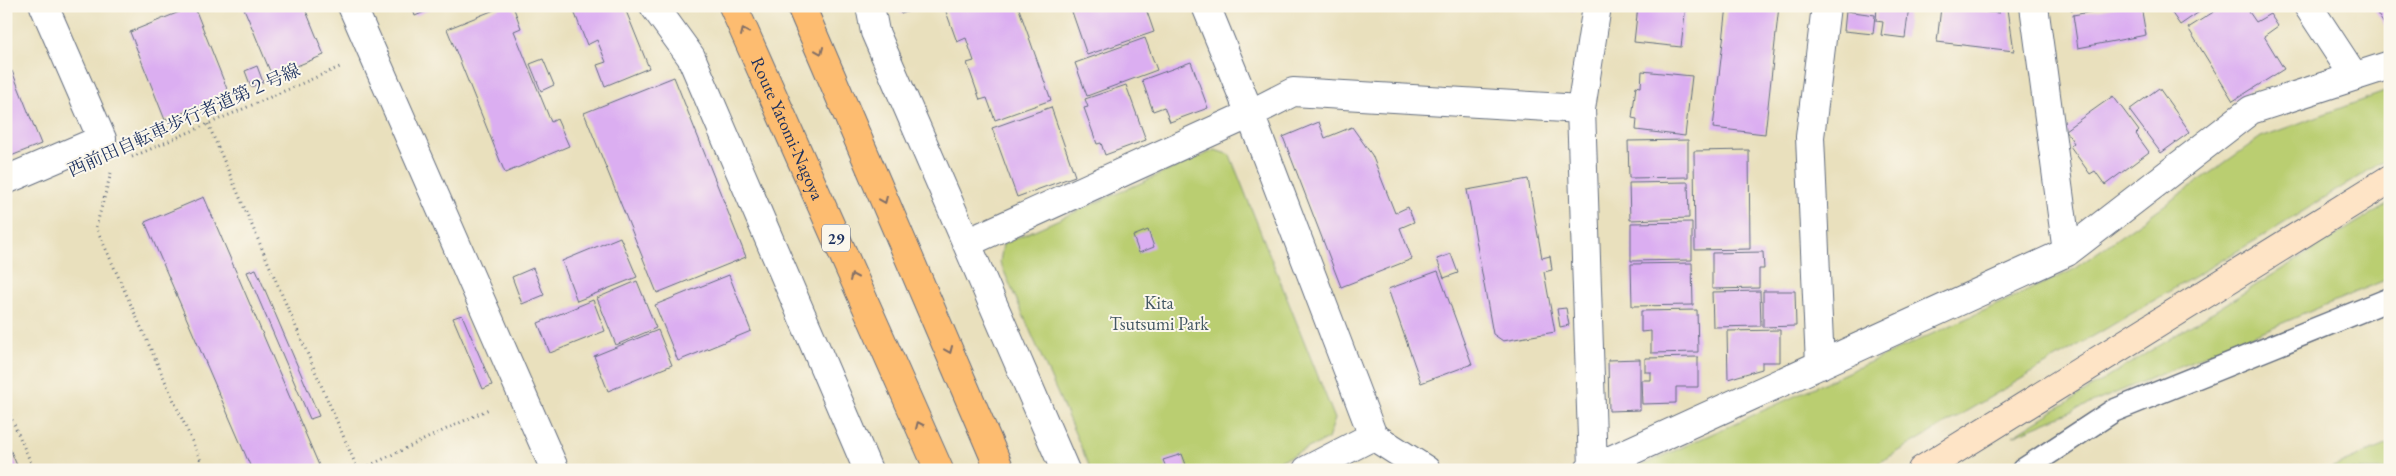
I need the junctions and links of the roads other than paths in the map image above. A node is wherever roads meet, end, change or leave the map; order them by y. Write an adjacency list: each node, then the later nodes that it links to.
1 (44, 6): 17 (street)
2 (352, 6): 25 (street)
3 (654, 6): 26 (street)
4 (733, 6): 27 (main road, Route Yatomi-Nagoya / 29, one-way to 4)
5 (801, 6): 28 (main road, one-way to 28)
6 (870, 6): 18 (street)
7 (1206, 6): 15 (street)
8 (1597, 6): 14 (street)
9 (1826, 6): 21 (street)
10 (2034, 6): 19 (street)
11 (2308, 6): 13 (street)
12 (2390, 65): 13 (street)
13 (2354, 76): 19 (street)
14 (1581, 109): 15 (street); 24 (street)
15 (1250, 114): 18 (street); 23 (street)
16 (2390, 179): 32 (street)
17 (6, 180)
18 (967, 243): 29 (street)
19 (2067, 252): 21 (street)
20 (2390, 300): 22 (lane)
21 (1820, 365): 24 (street)
22 (2113, 411): 33 (lane); 34 (lane)
23 (1373, 436): 30 (street); 31 (street)
24 (1591, 469)
25 (554, 470)
26 (868, 470)
27 (938, 470)
28 (1000, 470)
29 (1065, 470)
30 (1307, 470)
31 (1426, 470)
32 (1922, 470)
33 (2023, 470)
34 (2052, 470)

